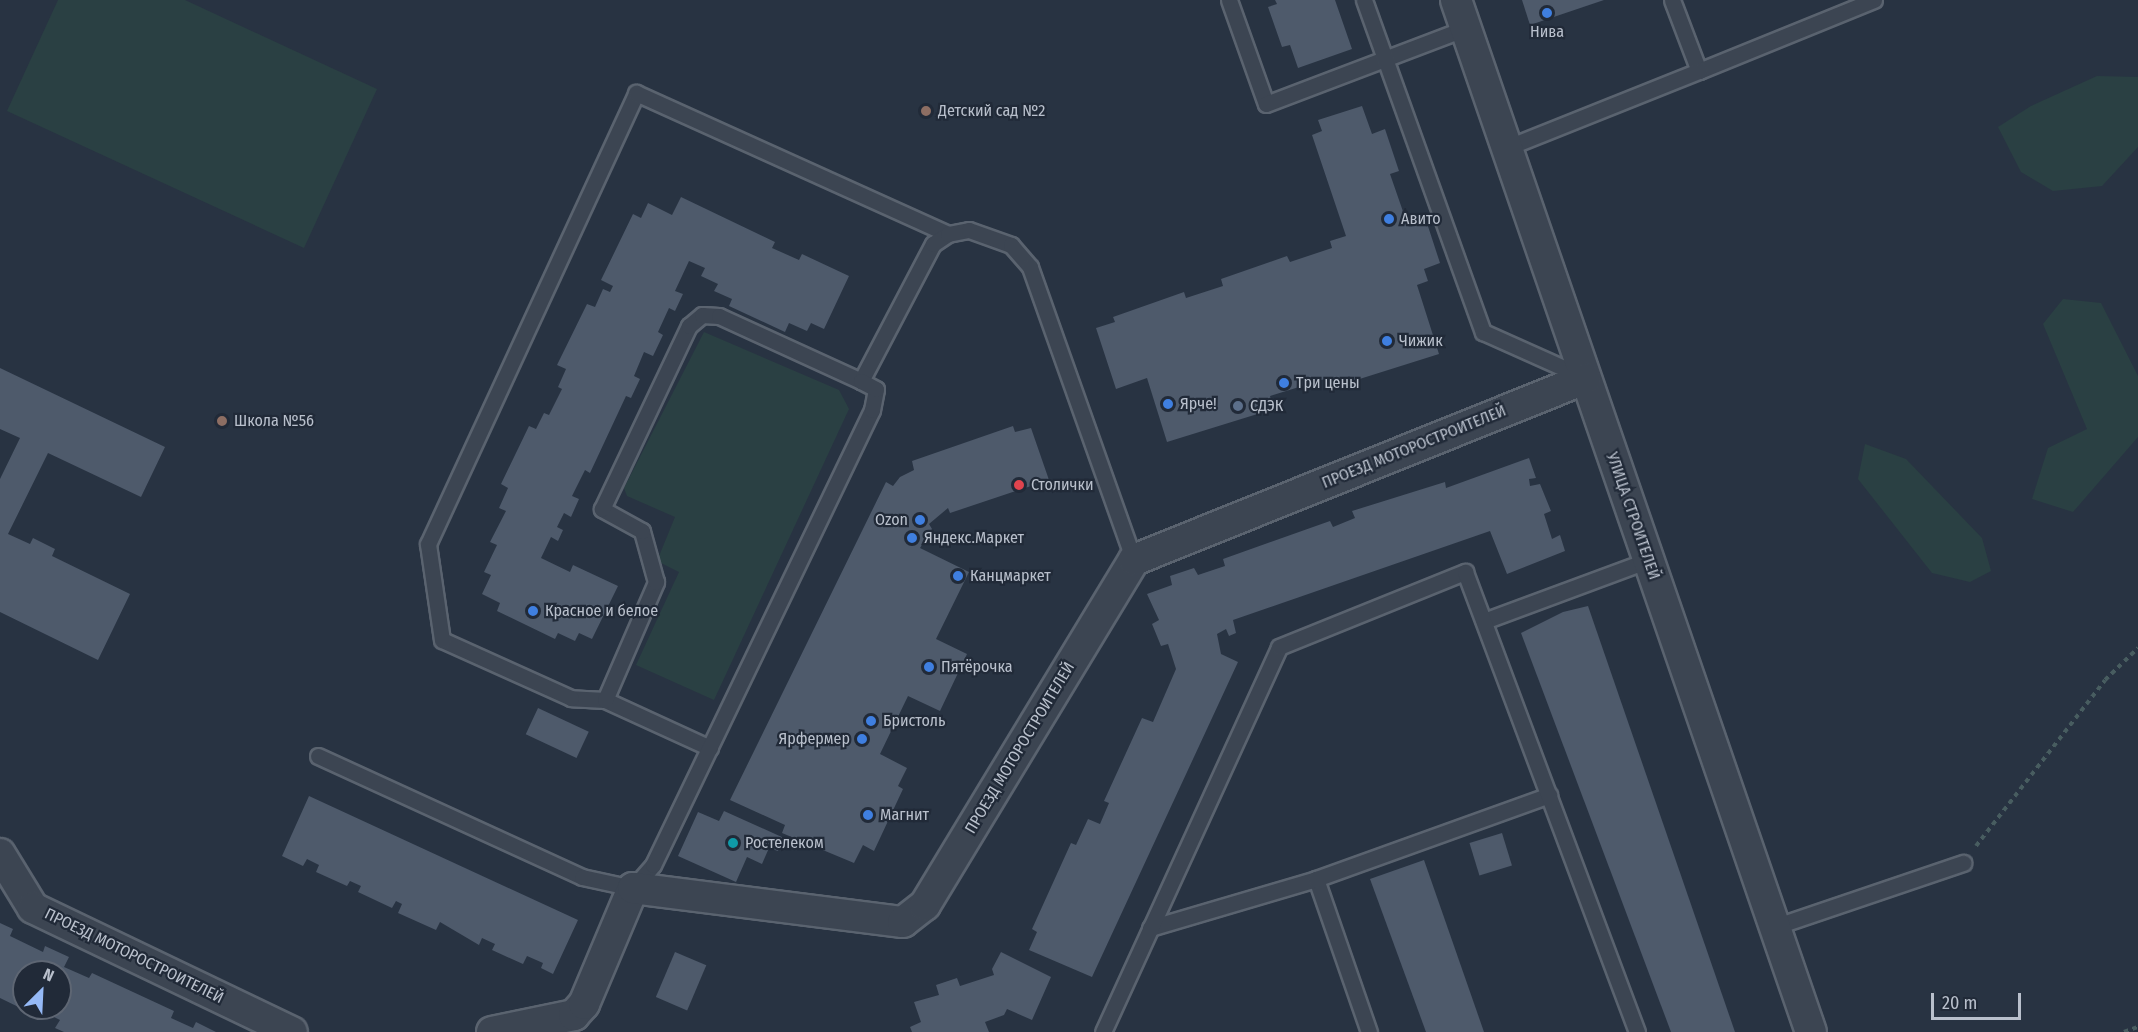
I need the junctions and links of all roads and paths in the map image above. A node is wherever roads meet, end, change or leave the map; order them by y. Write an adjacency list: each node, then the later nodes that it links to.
1 (1229, 0): 7 (lane)
2 (1364, 0): 7 (lane)
3 (1456, 0): 6 (street, УЛИЦА СТРОИТЕЛЕЙ)
4 (1672, 0): 8 (lane)
5 (1874, 0): 8 (lane)
6 (1466, 28): 7 (lane); 9 (street, УЛИЦА СТРОИТЕЛЕЙ)
7 (1385, 59): 11 (lane)
8 (1699, 71): 9 (lane)
9 (1506, 148): 11 (street, УЛИЦА СТРОИТЕЛЕЙ)
10 (948, 234): 12 (lane); 13 (lane); 17 (lane)
11 (1586, 378): 13 (street, ПРОЕЗД МОТОРОСТРОИТЕЛЕЙ); 14 (street, УЛИЦА СТРОИТЕЛЕЙ)
12 (861, 381): 17 (lane); 18 (lane)
13 (1134, 560): 24 (street, ПРОЕЗД МОТОРОСТРОИТЕЛЕЙ)
14 (1649, 560): 15 (lane); 25 (street, УЛИЦА СТРОИТЕЛЕЙ)
15 (1484, 621): 20 (lane); 26 (lane)
16 (2138, 648): 22 (path)
17 (605, 700): 18 (lane)
18 (710, 748): 24 (lane)
19 (318, 756): 24 (lane)
20 (1549, 795): 23 (lane); 32 (lane)
21 (0, 854): 28 (street, ПРОЕЗД МОТОРОСТРОИТЕЛЕЙ)
22 (1963, 863): 25 (lane)
23 (1316, 879): 26 (lane); 31 (lane)
24 (633, 888): 29 (street)
25 (1774, 927): 33 (street, УЛИЦА СТРОИТЕЛЕЙ)
26 (1150, 928): 30 (lane)
27 (2138, 1027): 34 (path)
28 (292, 1032)
29 (492, 1032)
30 (1103, 1032)
31 (1369, 1032)
32 (1637, 1032)
33 (1811, 1032)
34 (2124, 1032)

